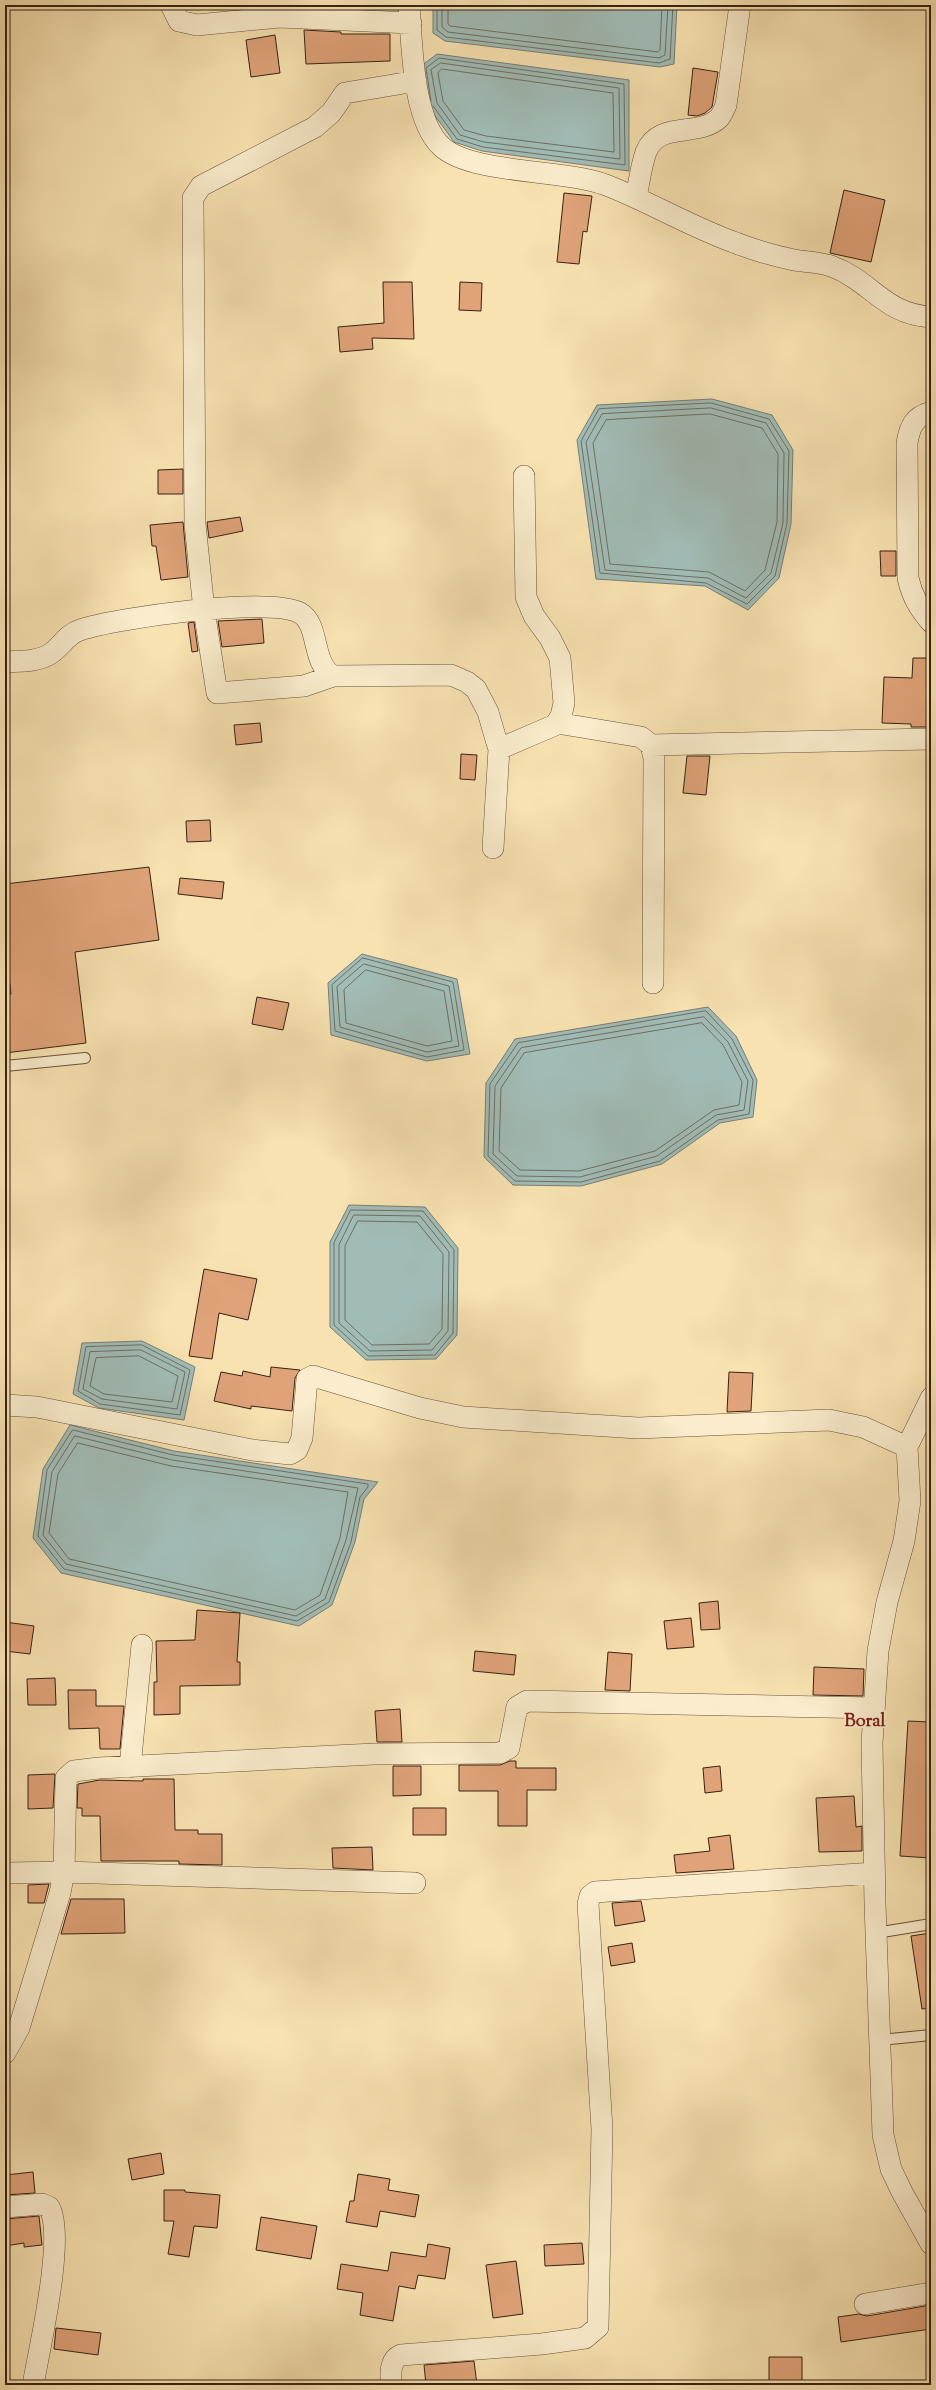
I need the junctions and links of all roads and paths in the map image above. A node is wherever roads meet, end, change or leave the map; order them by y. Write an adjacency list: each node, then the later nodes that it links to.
1 (171, 5): 3 (street)
2 (740, 5): 6 (street)
3 (306, 12): 4 (street)
4 (410, 14): 5 (street)
5 (416, 81): 6 (street); 10 (street)
6 (636, 198): 7 (street)
7 (931, 317)
8 (931, 412): 11 (street)
9 (524, 476): 14 (street)
10 (204, 610): 12 (street); 13 (street); 13 (street)
11 (931, 622)
12 (5, 662)
13 (333, 676): 17 (street)
14 (557, 723): 16 (street); 17 (street)
15 (931, 738): 16 (street)
16 (651, 745): 19 (street)
17 (499, 749): 18 (street)
18 (493, 848)
19 (653, 983)
20 (85, 1058): 21 (lane)
21 (5, 1066)
22 (931, 1398): 24 (street)
23 (5, 1405): 24 (street)
24 (907, 1447): 26 (street)
25 (142, 1646): 27 (street)
26 (874, 1708): 27 (street); 30 (street)
27 (130, 1767): 28 (street)
28 (64, 1872): 29 (street); 31 (street); 36 (street)
29 (8, 1873)
30 (874, 1873): 33 (street); 42 (street)
31 (415, 1883)
32 (931, 1924): 33 (lane)
33 (876, 1933): 35 (street)
34 (931, 2035): 35 (lane)
35 (880, 2040): 38 (street)
36 (5, 2053)
37 (5, 2207): 41 (street)
38 (931, 2244)
39 (931, 2293): 40 (street)
40 (865, 2304)
41 (33, 2385)
42 (391, 2385)

